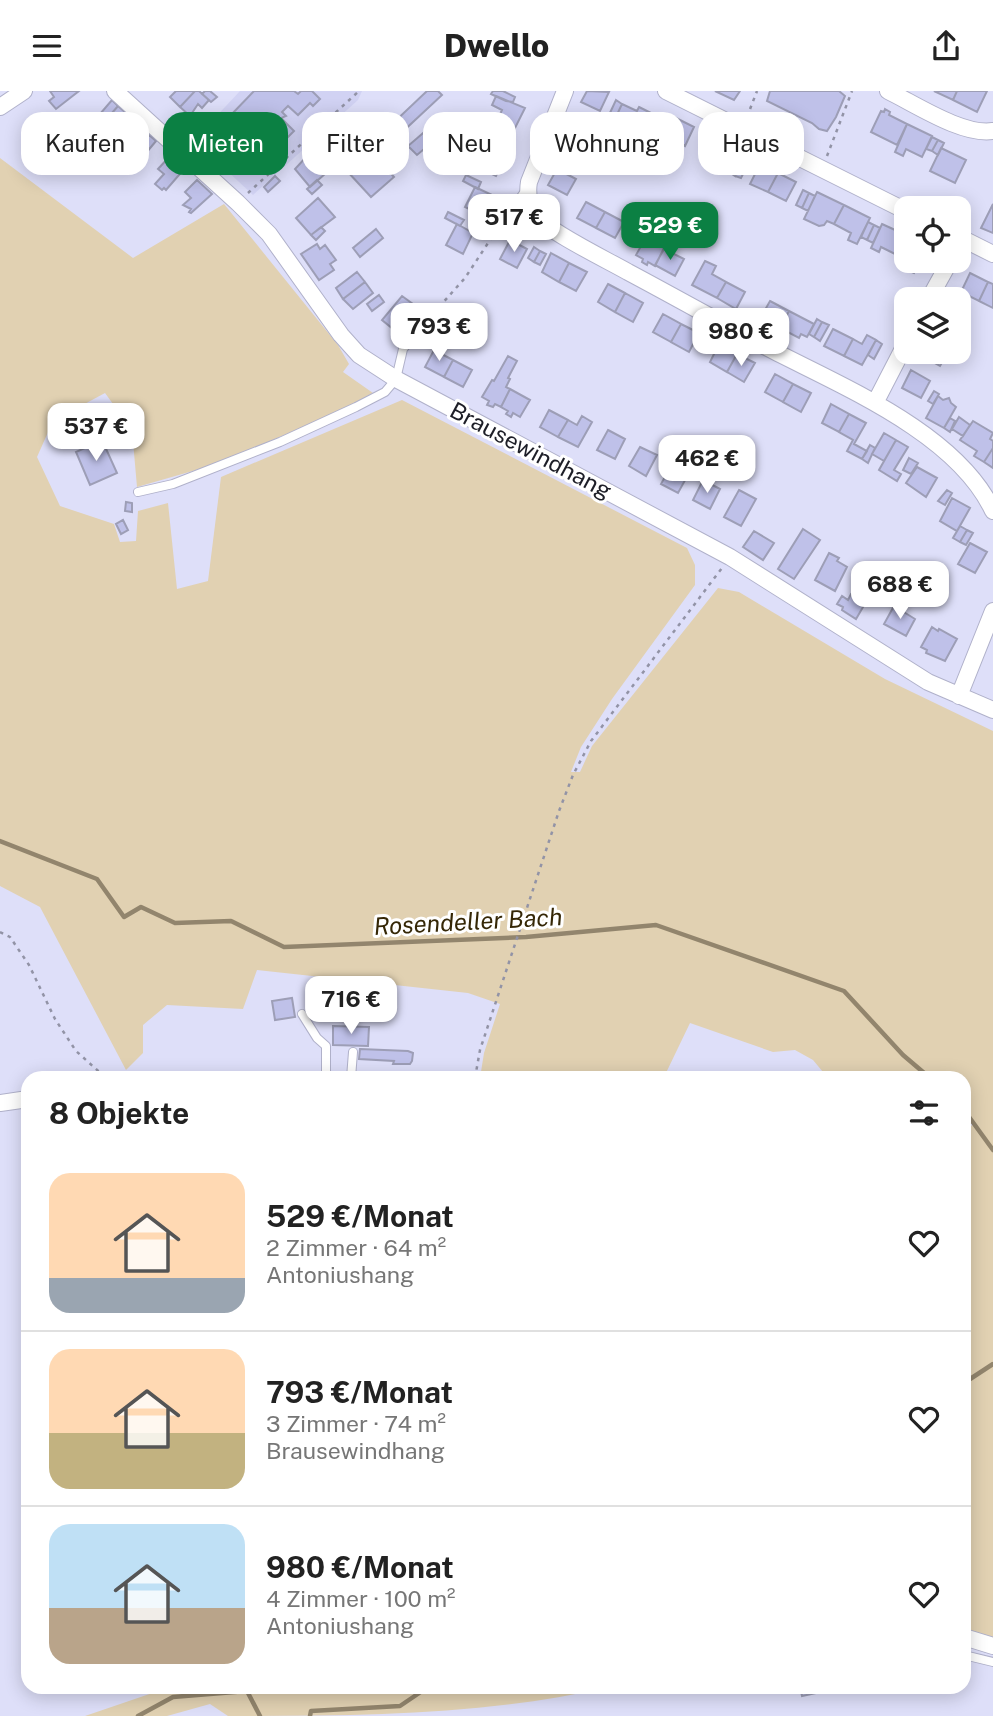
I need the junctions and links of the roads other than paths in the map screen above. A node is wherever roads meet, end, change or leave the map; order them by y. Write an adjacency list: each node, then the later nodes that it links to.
1 (24, 91): 6 (street)
2 (115, 91): 15 (street, Brausewindhang)
3 (565, 91): 8 (street)
4 (666, 91): 9 (street)
5 (888, 91): 7 (street)
6 (0, 107)
7 (993, 131)
8 (528, 188): 10 (lane); 16 (street)
9 (894, 205)
10 (499, 227)
11 (971, 244): 12 (street)
12 (993, 254)
13 (432, 315): 15 (lane)
14 (895, 364): 16 (street)
15 (396, 379): 17 (lane); 20 (street, Brausewindhang)
16 (875, 403): 18 (street)
17 (138, 492)
18 (993, 511)
19 (993, 611): 20 (street)
20 (959, 696): 21 (street, Brausewindhang)
21 (993, 710)
22 (302, 1014): 24 (lane)
23 (354, 1052): 25 (lane)
24 (326, 1071)
25 (352, 1071)
26 (21, 1100): 27 (street)
27 (0, 1103)
28 (971, 1639): 29 (street)
29 (993, 1646)
30 (971, 1657): 31 (lane)
31 (993, 1662)

